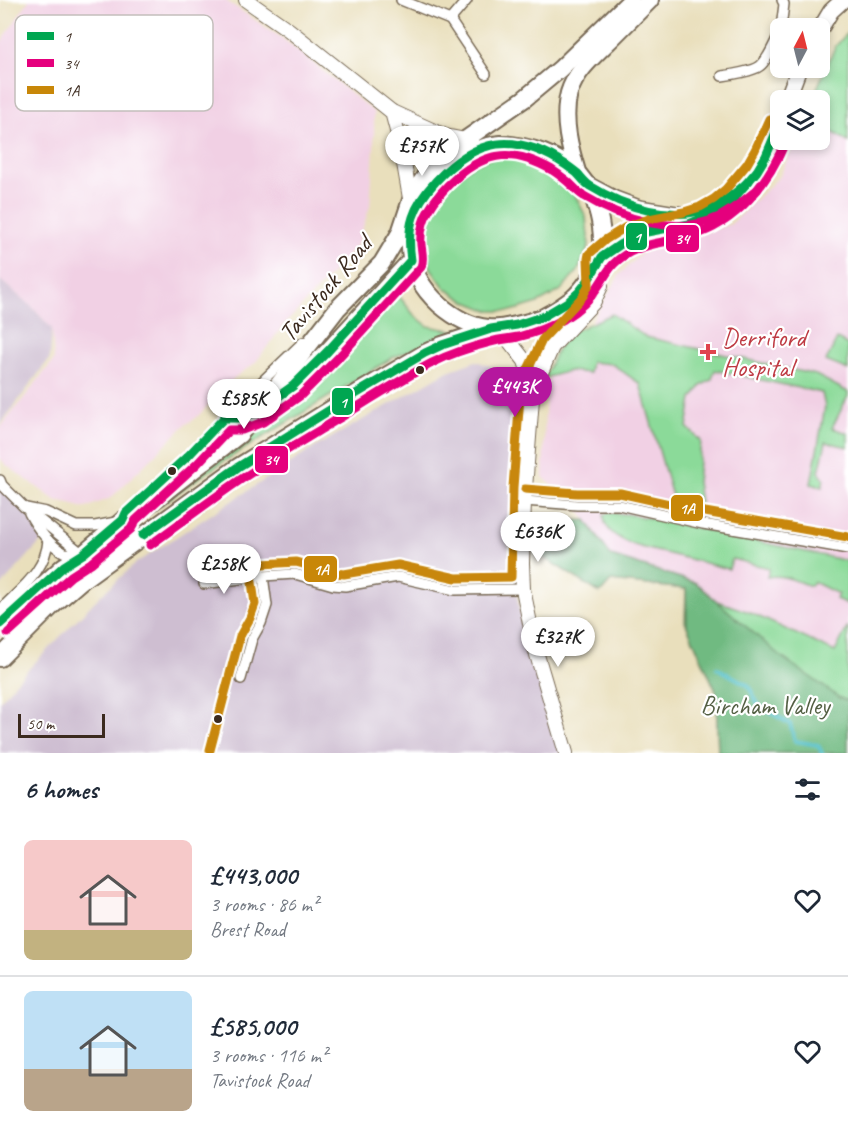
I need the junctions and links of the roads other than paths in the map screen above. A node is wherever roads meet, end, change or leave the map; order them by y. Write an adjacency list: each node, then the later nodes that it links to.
1 (246, 0): 14 (street)
2 (400, 0): 10 (street)
3 (467, 0): 10 (street)
4 (631, 0): 15 (highway, Tavistock Road)
5 (650, 0): 18 (highway)
6 (783, 0): 8 (street)
7 (843, 0): 9 (main road)
8 (782, 18)
9 (827, 18)
10 (450, 20): 12 (street)
11 (770, 52): 13 (street)
12 (486, 74)
13 (722, 76)
14 (392, 112): 15 (street); 20 (street)
15 (465, 140): 16 (street); 20 (highway, Tavistock Road)
16 (488, 145): 18 (highway); 20 (highway)
17 (770, 148): 19 (main road)
18 (582, 179): 19 (main road); 21 (highway)
19 (749, 181): 21 (main road)
20 (412, 209): 22 (highway); 23 (highway, Tavistock Road)
21 (600, 259): 24 (highway); 25 (street)
22 (411, 260): 24 (highway); 26 (highway, Tavistock Road)
23 (337, 309): 26 (highway, Tavistock Road); 27 (street)
24 (495, 328): 25 (street); 31 (highway)
25 (533, 386): 29 (street)
26 (258, 411): 27 (street, Tavistock Road); 32 (highway, Tavistock Road)
27 (224, 418): 32 (street, Tavistock Road)
28 (0, 480): 30 (street)
29 (524, 501): 34 (street); 39 (street)
30 (26, 508): 32 (street); 33 (street); 35 (street)
31 (171, 515): 35 (highway); 36 (highway)
32 (123, 519): 35 (highway, Tavistock Road)
33 (48, 540): 35 (street); 40 (street)
34 (848, 549)
35 (83, 554): 36 (highway); 41 (highway, Tavistock Road)
36 (92, 572): 42 (highway)
37 (263, 576): 38 (street); 39 (street); 43 (street)
38 (204, 584)
39 (523, 589): 44 (street)
40 (0, 610)
41 (0, 624)
42 (0, 658)
43 (241, 679)
44 (566, 753)

